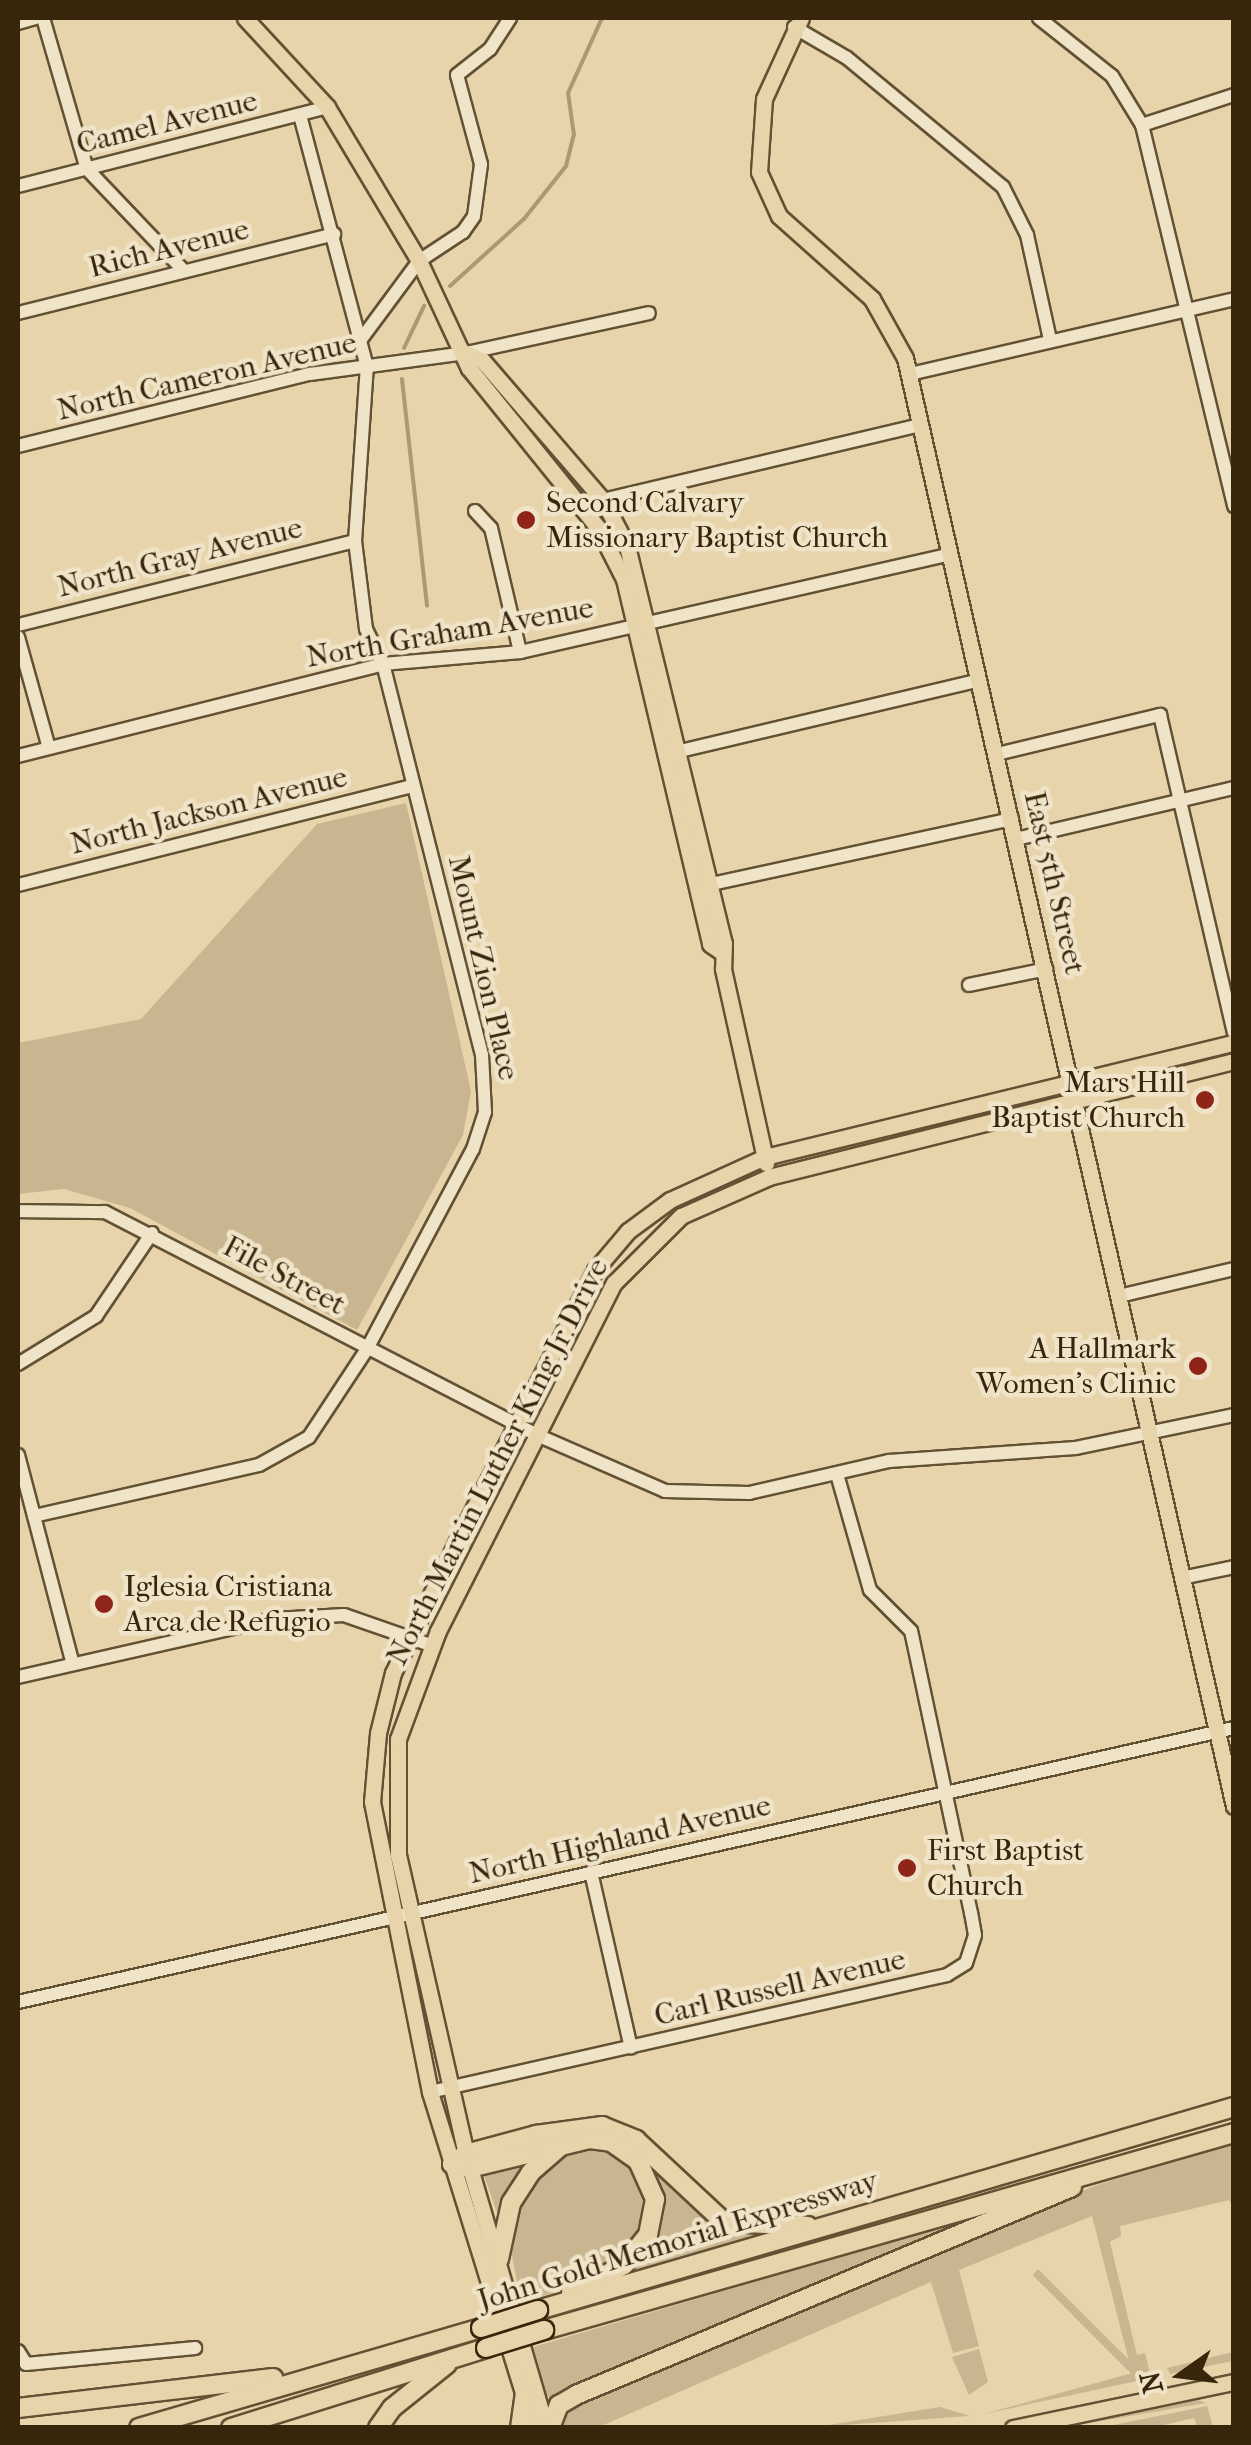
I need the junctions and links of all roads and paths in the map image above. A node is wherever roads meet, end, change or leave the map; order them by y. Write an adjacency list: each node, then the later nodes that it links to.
1 (39, 18): 6 (street); 11 (street)
2 (245, 18): 8 (main road)
3 (510, 18): 14 (street)
4 (1039, 18): 10 (street)
5 (797, 21): 21 (street); 24 (main road, East 5th Street)
6 (18, 23)
7 (1234, 95): 10 (street)
8 (328, 107): 9 (street, Camel Avenue); 14 (main road)
9 (300, 116): 11 (street, Camel Avenue); 13 (street, Mount Zion Place)
10 (1142, 125): 17 (street)
11 (87, 169): 12 (street, Camel Avenue); 15 (street)
12 (18, 186)
13 (334, 234): 15 (street, Rich Avenue); 20 (street, Mount Zion Place)
14 (419, 261): 20 (street); 22 (main road)
15 (184, 271): 19 (street, Rich Avenue)
16 (1234, 299): 17 (street)
17 (1187, 309): 21 (street); 28 (street)
18 (648, 313): 22 (street, North Cameron Avenue)
19 (18, 314)
20 (362, 338): 23 (street, Mount Zion Place)
21 (1050, 340): 24 (street)
22 (466, 352): 23 (street, North Cameron Avenue); 27 (main road); 29 (main road)
23 (367, 367): 26 (street, North Cameron Avenue); 32 (street, Mount Zion Place)
24 (910, 374): 25 (main road, East 5th Street)
25 (921, 426): 29 (street); 33 (main road, East 5th Street)
26 (18, 446)
27 (532, 450): 29 (main road); 34 (main road)
28 (1227, 450): 30 (street)
29 (603, 500): 34 (main road)
30 (1234, 506)
31 (475, 511): 37 (street)
32 (355, 540): 35 (street, North Gray Avenue); 38 (street, Mount Zion Place)
33 (951, 554): 34 (street, North Graham Avenue); 39 (main road, East 5th Street)
34 (643, 622): 37 (street, North Graham Avenue); 41 (main road); 51 (main road)
35 (18, 624)
36 (18, 636): 40 (street)
37 (520, 652): 38 (street, North Graham Avenue)
38 (383, 664): 40 (street, North Graham Avenue); 44 (street, Mount Zion Place)
39 (980, 680): 41 (street); 42 (main road, East 5th Street)
40 (49, 748): 43 (street, North Graham Avenue)
41 (680, 751): 50 (main road)
42 (997, 754): 46 (street); 47 (main road, East 5th Street)
43 (18, 756)
44 (412, 786): 49 (street, North Jackson Avenue); 65 (street, Mount Zion Place)
45 (1234, 788): 46 (street)
46 (1179, 801): 48 (street); 54 (street)
47 (1012, 819): 48 (main road, East 5th Street); 50 (street)
48 (1016, 839): 52 (main road, East 5th Street)
49 (18, 884)
50 (710, 884): 51 (main road)
51 (720, 951): 59 (main road)
52 (1046, 969): 53 (street); 57 (main road, East 5th Street)
53 (969, 985)
54 (1234, 1032)
55 (1234, 1043): 57 (main road, North Martin Luther King Jr Drive)
56 (1234, 1061): 58 (main road, North Martin Luther King Jr Drive)
57 (1071, 1082): 58 (main road, East 5th Street); 59 (main road, North Martin Luther King Jr Drive)
58 (1072, 1100): 60 (main road, North Martin Luther King Jr Drive); 64 (main road, East 5th Street)
59 (765, 1157): 60 (main road); 68 (main road, North Martin Luther King Jr Drive)
60 (769, 1176): 70 (main road, North Martin Luther King Jr Drive)
61 (18, 1211): 62 (street, File Street)
62 (152, 1233): 65 (street, File Street); 66 (street)
63 (1234, 1269): 64 (street)
64 (1119, 1296): 69 (main road, East 5th Street)
65 (367, 1349): 68 (street, File Street); 73 (street, Mount Zion Place)
66 (18, 1364)
67 (1234, 1416): 69 (street, File Street)
68 (516, 1424): 70 (street, File Street); 76 (main road, North Martin Luther King Jr Drive)
69 (1150, 1434): 72 (street, File Street); 75 (main road, East 5th Street)
70 (537, 1435): 72 (street, File Street); 77 (main road, North Martin Luther King Jr Drive)
71 (18, 1455): 73 (street)
72 (837, 1474): 81 (street)
73 (34, 1516): 78 (street)
74 (1234, 1567): 75 (street)
75 (1182, 1578): 80 (main road, East 5th Street)
76 (409, 1637): 77 (street); 78 (street); 85 (main road, North Martin Luther King Jr Drive)
77 (430, 1645): 84 (main road, North Martin Luther King Jr Drive)
78 (73, 1664): 79 (street)
79 (18, 1677)
80 (1225, 1730): 81 (street, North Highland Avenue); 82 (main road, East 5th Street)
81 (947, 1792): 83 (street, North Highland Avenue); 87 (street, Carl Russell Avenue)
82 (1234, 1806)
83 (591, 1872): 84 (street, North Highland Avenue); 87 (street)
84 (410, 1914): 85 (street, North Highland Avenue); 88 (main road, North Martin Luther King Jr Drive)
85 (392, 1918): 86 (street, North Highland Avenue); 89 (main road, North Martin Luther King Jr Drive)
86 (18, 2002)
87 (631, 2048): 88 (street, Carl Russell Avenue)
88 (449, 2088): 89 (street, Carl Russell Avenue); 93 (main road, North Martin Luther King Jr Drive)
89 (430, 2092): 93 (main road, North Martin Luther King Jr Drive)
90 (1234, 2107): 95 (highway, John Gold Memorial Expressway)
91 (1234, 2133): 94 (highway, John Gold Memorial Expressway)
92 (567, 2141): 93 (highway); 96 (highway); 97 (highway)
93 (462, 2162): 95 (highway); 96 (main road, North Martin Luther King Jr Drive); 103 (main road, North Martin Luther King Jr Drive)
94 (1123, 2165): 100 (highway, John Gold Memorial Expressway, bridge); 110 (highway)
95 (828, 2224): 97 (highway, John Gold Memorial Expressway)
96 (500, 2259): 110 (main road, North Martin Luther King Jr Drive)
97 (538, 2310): 101 (highway, John Gold Memorial Expressway, bridge)
98 (196, 2348): 99 (street)
99 (18, 2352)
100 (458, 2356): 106 (highway, John Gold Memorial Expressway); 107 (highway)
101 (348, 2367): 104 (highway); 105 (highway, John Gold Memorial Expressway)
102 (1234, 2382): 111 (main road)
103 (525, 2392): 108 (highway); 109 (main road, North Martin Luther King Jr Drive)
104 (18, 2408)
105 (139, 2428)
106 (231, 2428)
107 (378, 2428)
108 (520, 2428)
109 (534, 2428)
110 (548, 2428)
111 (1013, 2428)

